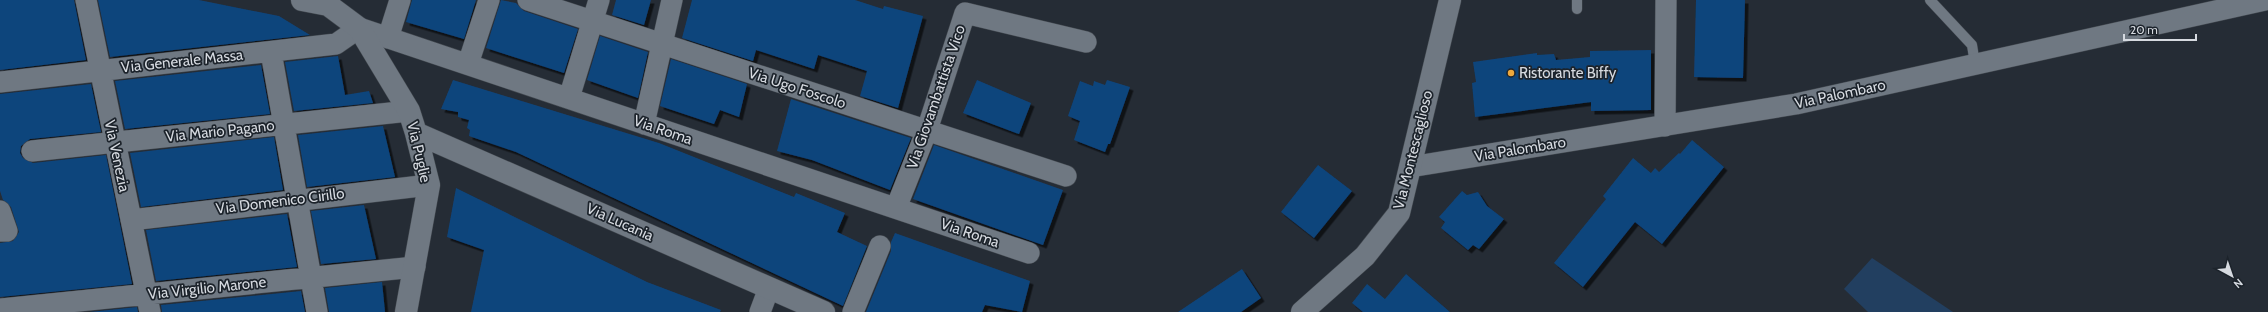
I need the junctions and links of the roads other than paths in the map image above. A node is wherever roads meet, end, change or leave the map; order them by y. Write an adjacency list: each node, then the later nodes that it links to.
1 (86, 0): 21 (street, Via Venezia)
2 (302, 0): 12 (street, Via Roma)
3 (400, 0): 15 (street)
4 (489, 0): 19 (street)
5 (528, 0): 13 (street, Via Ugo Foscolo)
6 (599, 0): 13 (street)
7 (672, 0): 17 (street)
8 (1450, 0): 32 (street, Via Montescaglioso)
9 (1666, 0): 27 (street)
10 (1930, 0): 20 (lane)
11 (2265, 0): 20 (street, Via Palombaro)
12 (328, 3): 14 (street, Via Roma)
13 (592, 21): 17 (street, Via Ugo Foscolo); 23 (street)
14 (359, 28): 15 (street, Via Roma); 18 (street, Via Generale Massa); 24 (street, Via Puglie)
15 (388, 38): 19 (street, Via Roma)
16 (1086, 42): 28 (street, Via Giovambattista Vico)
17 (662, 44): 26 (street); 28 (street, Via Ugo Foscolo)
18 (271, 52): 21 (street, Via Generale Massa); 25 (street)
19 (468, 64): 23 (street, Via Roma)
20 (1975, 64): 27 (street, Via Palombaro)
21 (99, 70): 22 (street, Via Generale Massa); 30 (street, Via Venezia)
22 (0, 82)
23 (569, 98): 26 (street, Via Roma)
24 (409, 111): 25 (street, Via Mario Pagano); 29 (street, Via Puglie)
25 (284, 124): 30 (street, Via Mario Pagano); 35 (street)
26 (644, 124): 36 (street, Via Roma)
27 (1665, 126): 32 (street, Via Palombaro)
28 (927, 130): 33 (street, Via Ugo Foscolo); 36 (street, Via Giovambattista Vico)
29 (416, 133): 34 (street, Via Puglie); 44 (street, Via Lucania)
30 (113, 142): 31 (street, Via Mario Pagano); 38 (street, Via Venezia)
31 (32, 151)
32 (1410, 168): 47 (street, Via Montescaglioso)
33 (1066, 176)
34 (428, 185): 35 (street, Via Domenico Cirillo); 42 (street, Via Puglie)
35 (297, 199): 38 (street, Via Domenico Cirillo); 43 (street)
36 (896, 208): 41 (street, Via Roma)
37 (0, 211): 39 (street)
38 (131, 220): 45 (street, Via Venezia)
39 (4, 231)
40 (880, 246): 52 (street)
41 (1029, 252)
42 (415, 267): 43 (street, Via Virgilio Marone); 49 (street, Via Puglie)
43 (311, 276): 45 (street, Via Virgilio Marone); 48 (street)
44 (769, 288): 50 (street); 51 (street, Via Lucania)
45 (148, 303): 46 (street, Via Virgilio Marone)
46 (0, 309)
47 (1307, 311)
48 (317, 312)
49 (406, 312)
50 (760, 312)
51 (824, 312)
52 (853, 312)

